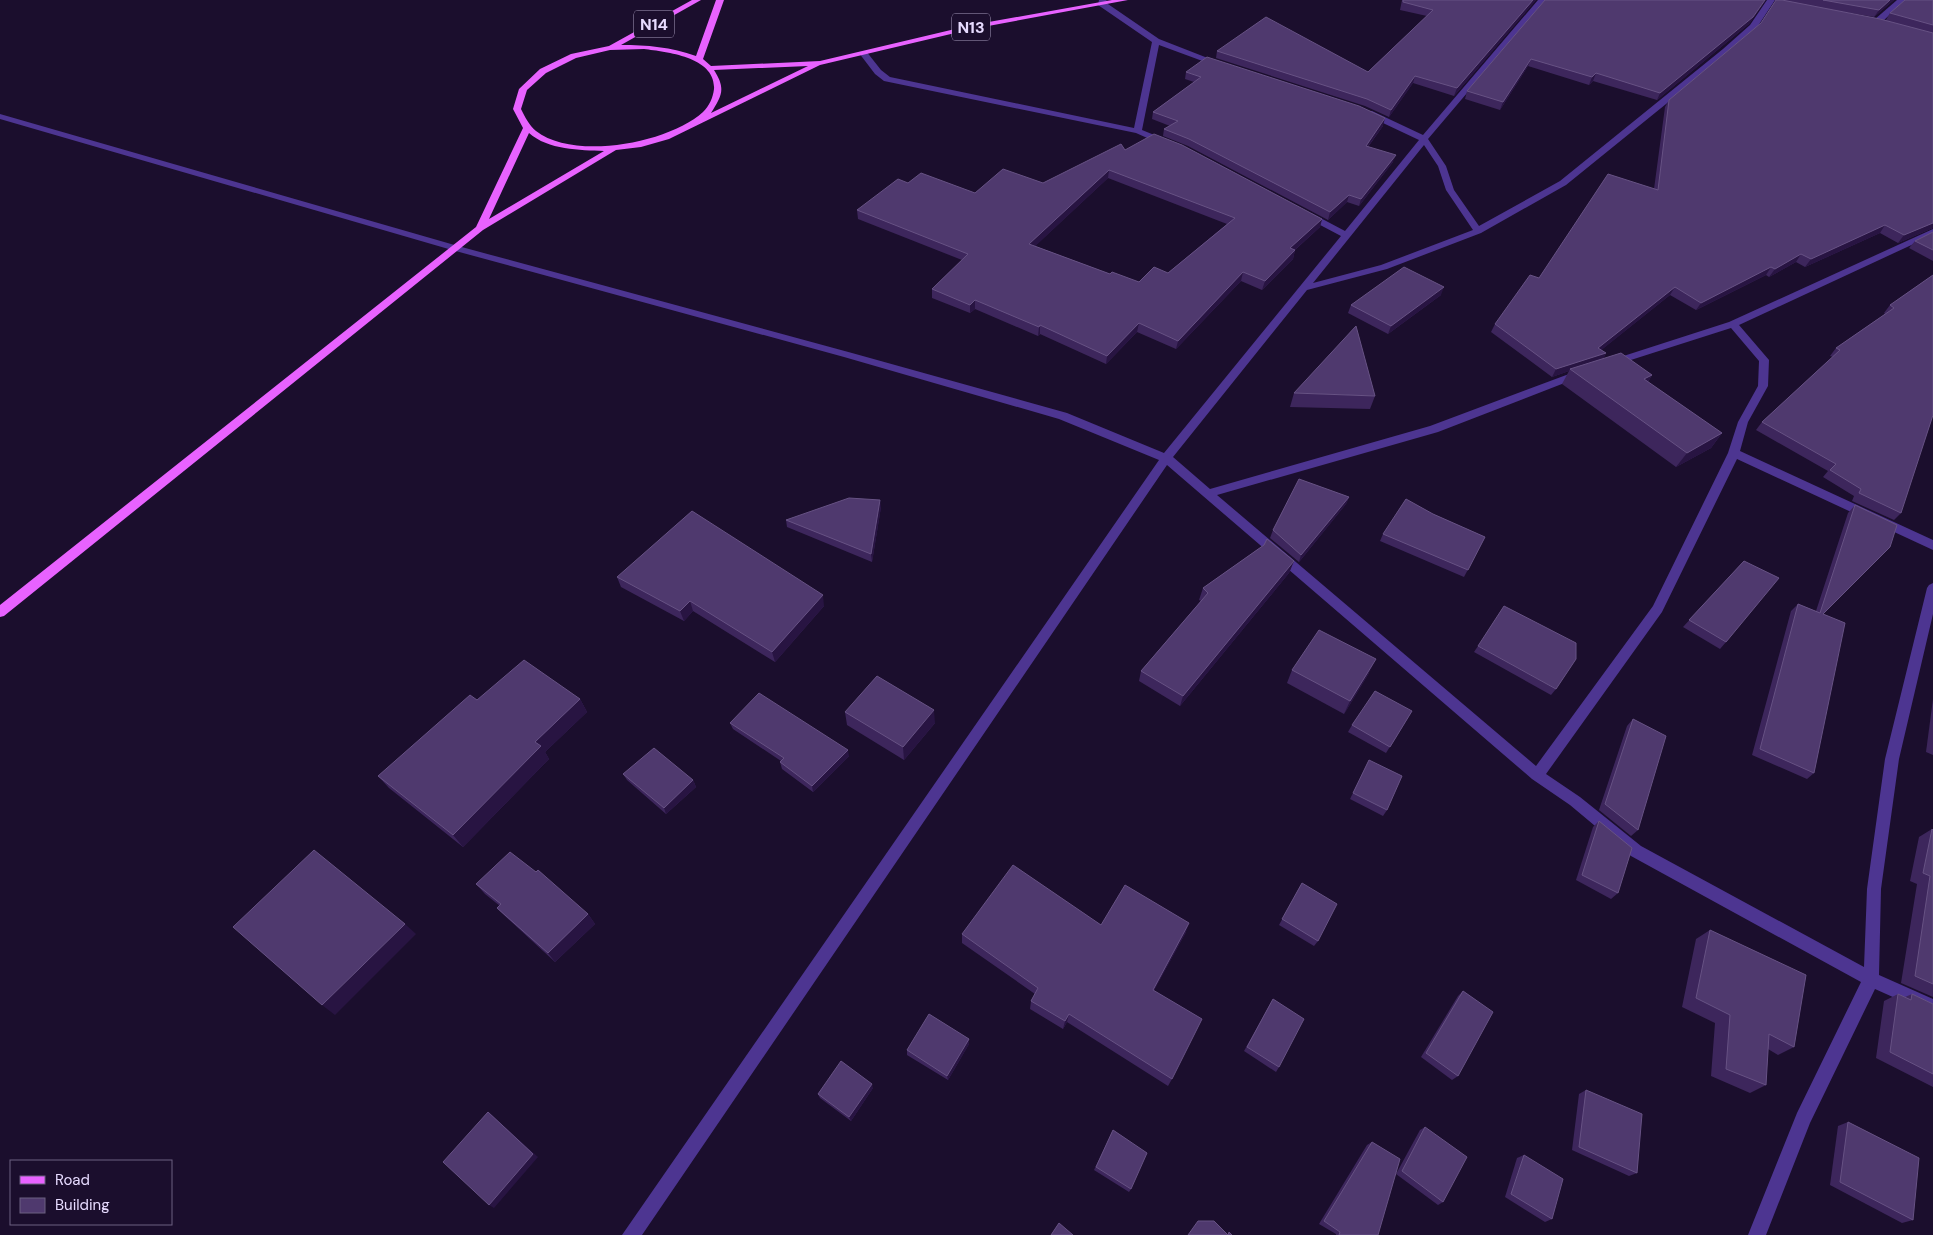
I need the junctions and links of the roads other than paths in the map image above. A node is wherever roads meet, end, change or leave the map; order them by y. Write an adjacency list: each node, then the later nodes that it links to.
1 (697, 0): 13 (main road, N14)
2 (720, 0): 15 (main road)
3 (1124, 0): 7 (main road, N13)
4 (1542, 0): 24 (street)
5 (1902, 0): 10 (street)
6 (1771, 1): 8 (street); 29 (street)
7 (1102, 2): 12 (street); 14 (main road, N13)
8 (1780, 4)
9 (1867, 20): 10 (street)
10 (1876, 22): 11 (street)
11 (1886, 24)
12 (1156, 41): 17 (street); 23 (street)
13 (610, 48): 15 (main road); 22 (main road)
14 (863, 53): 16 (main road, N13); 23 (street)
15 (698, 60): 18 (main road)
16 (820, 63): 18 (main road, N13); 21 (main road, N13)
17 (1226, 66)
18 (709, 68): 21 (main road)
19 (1361, 110): 24 (street)
20 (0, 116): 32 (street)
21 (688, 127): 26 (main road)
22 (527, 128): 26 (main road); 28 (main road)
23 (1138, 131): 25 (street)
24 (1424, 139): 29 (street); 31 (street)
25 (1177, 147)
26 (614, 148): 28 (main road)
27 (1303, 213): 31 (street)
28 (480, 228): 32 (main road)
29 (1478, 232): 33 (street)
30 (1933, 232): 34 (street)
31 (1346, 235): 33 (street)
32 (455, 248): 36 (street); 40 (main road)
33 (1304, 288): 36 (street)
34 (1733, 324): 35 (street); 37 (street)
35 (1734, 453): 38 (street); 41 (street)
36 (1166, 458): 37 (street); 44 (street)
37 (1208, 494): 41 (street)
38 (1933, 545)
39 (1933, 588): 42 (street)
40 (0, 612)
41 (1537, 776): 42 (street)
42 (1871, 979): 43 (street); 45 (street)
43 (1933, 1006)
44 (631, 1235)
45 (1757, 1235)

